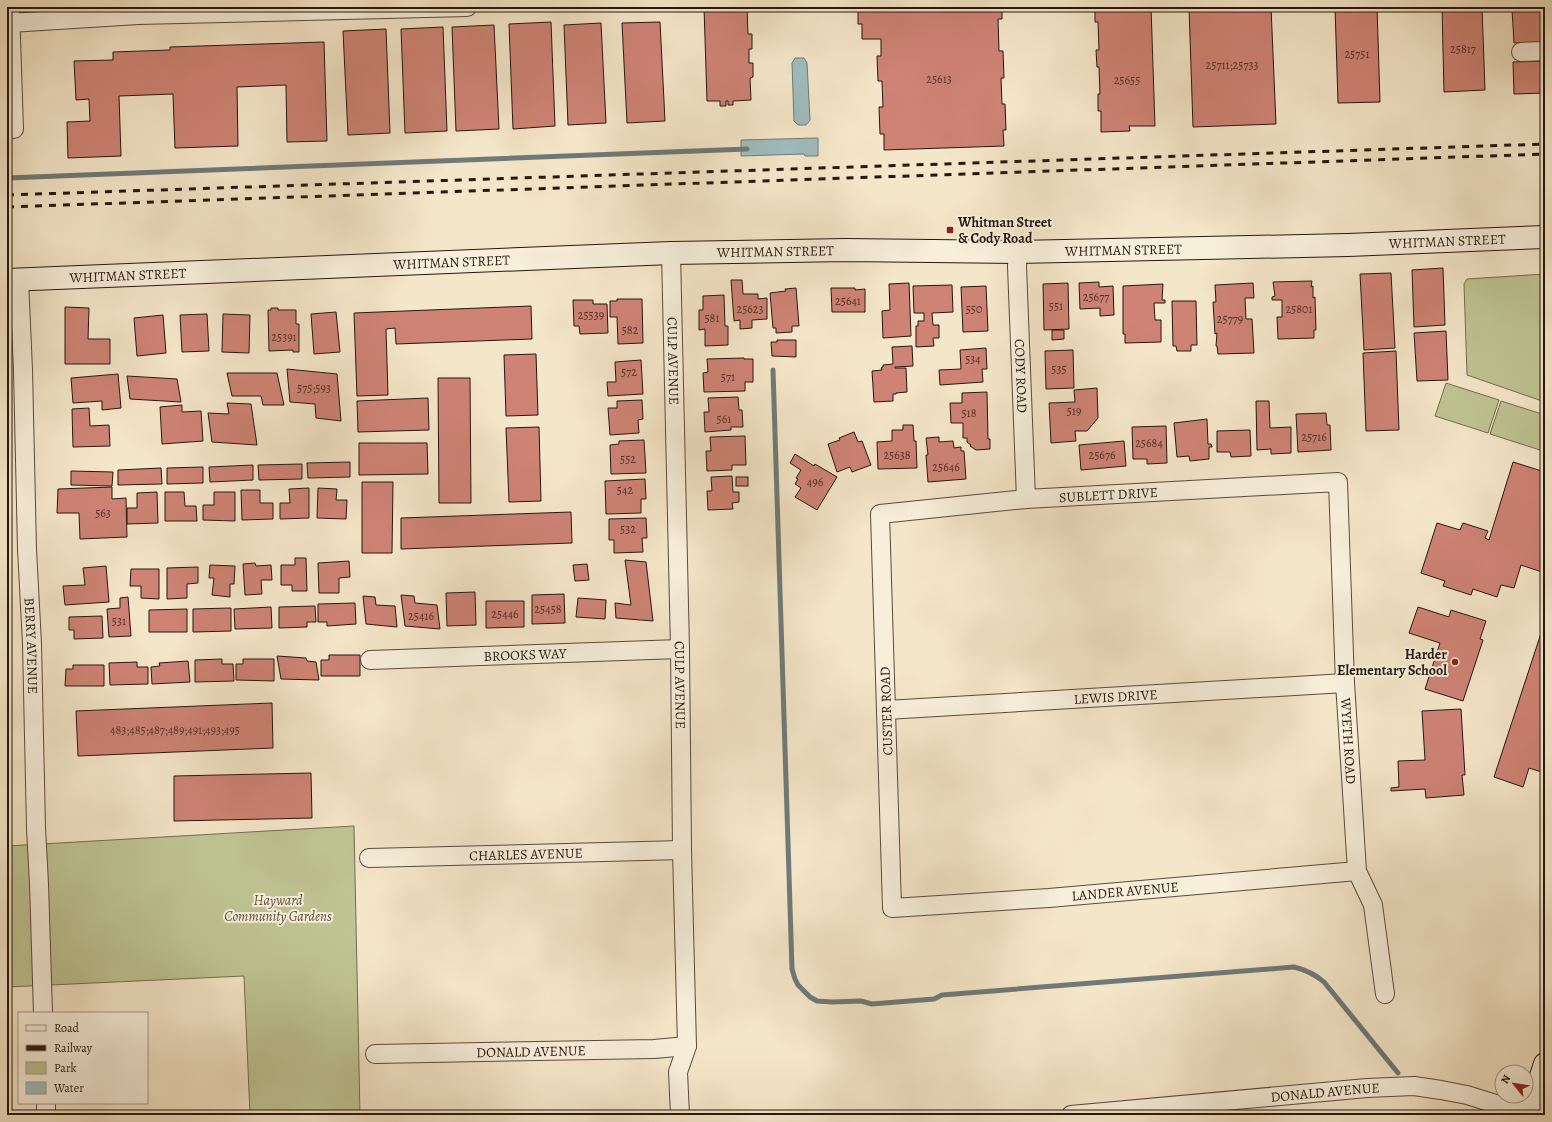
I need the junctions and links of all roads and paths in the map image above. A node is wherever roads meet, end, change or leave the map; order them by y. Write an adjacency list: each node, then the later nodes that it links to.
1 (467, 7): 2 (street)
2 (10, 15): 5 (street)
3 (1545, 51): 4 (street)
4 (1521, 52)
5 (10, 97): 6 (street)
6 (14, 129)
7 (1545, 237): 8 (street, WHITMAN STREET)
8 (1018, 252): 9 (street, WHITMAN STREET); 12 (street, CODY ROAD)
9 (671, 253): 10 (street, WHITMAN STREET); 14 (street, CULP AVENUE)
10 (13, 280): 23 (street, BERRY AVENUE)
11 (1338, 482): 12 (street, SUBLETT DRIVE); 16 (street, WYETH ROAD)
12 (1026, 499): 13 (street, SUBLETT DRIVE)
13 (880, 514): 17 (street, CUSTER ROAD)
14 (680, 649): 15 (street, BROOKS WAY); 18 (street, CULP AVENUE)
15 (370, 660)
16 (1345, 683): 17 (street, LEWIS DRIVE); 20 (street, WYETH ROAD)
17 (886, 710): 21 (street, CUSTER ROAD)
18 (682, 850): 19 (street, CHARLES AVENUE); 24 (street, CULP AVENUE)
19 (369, 858)
20 (1356, 871): 21 (street, LANDER AVENUE); 22 (street, WYETH ROAD)
21 (892, 908)
22 (1385, 994)
23 (44, 1012)
24 (687, 1046): 25 (street, DONALD AVENUE); 30 (street, CULP AVENUE)
25 (375, 1054)
26 (1545, 1064): 28 (street)
27 (46, 1104): 29 (street)
28 (1534, 1114): 31 (street, DONALD AVENUE)
29 (46, 1115)
30 (680, 1115)
31 (1071, 1115)

